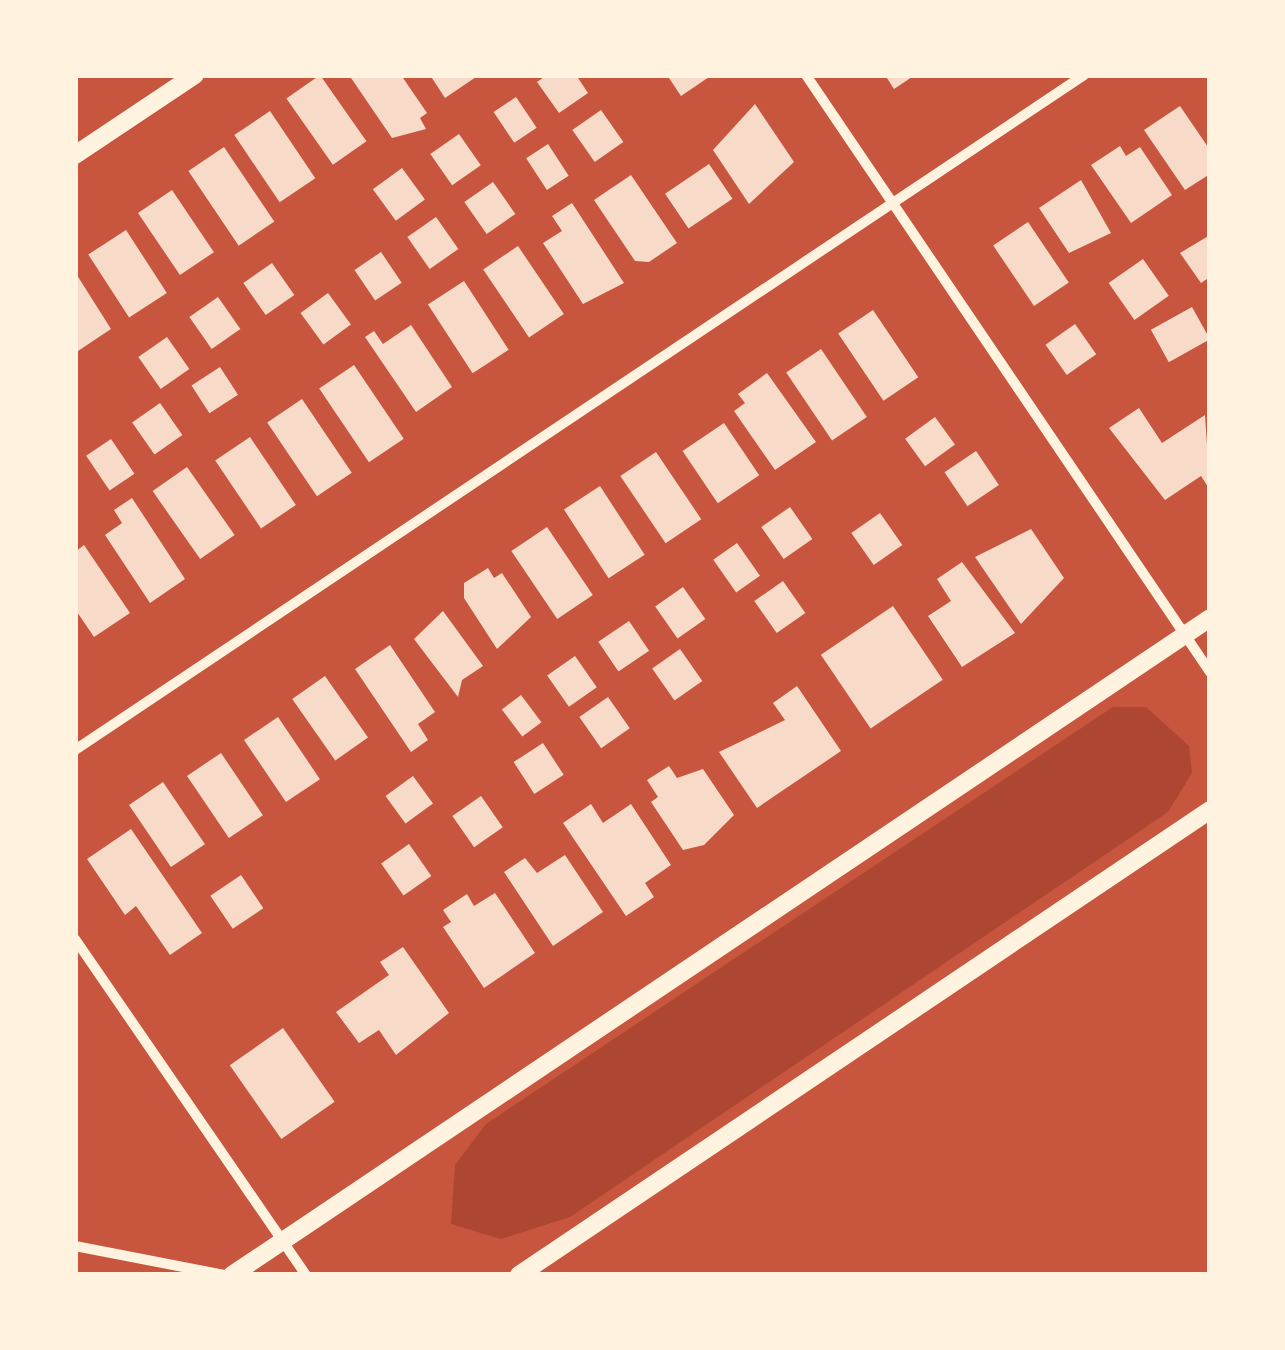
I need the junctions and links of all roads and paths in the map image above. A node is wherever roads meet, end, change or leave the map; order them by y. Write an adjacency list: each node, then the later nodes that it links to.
1 (195, 75): 4 (street)
2 (806, 75): 5 (street)
3 (1084, 75): 5 (street)
4 (75, 155)
5 (893, 204): 7 (street); 9 (street)
6 (1210, 618): 7 (street)
7 (1185, 635): 8 (street); 12 (street)
8 (1210, 672)
9 (75, 750)
10 (1210, 810): 17 (street)
11 (75, 939): 12 (street)
12 (283, 1241): 15 (street); 16 (street)
13 (75, 1246): 14 (street)
14 (224, 1275)
15 (232, 1275)
16 (306, 1275)
17 (519, 1275)

